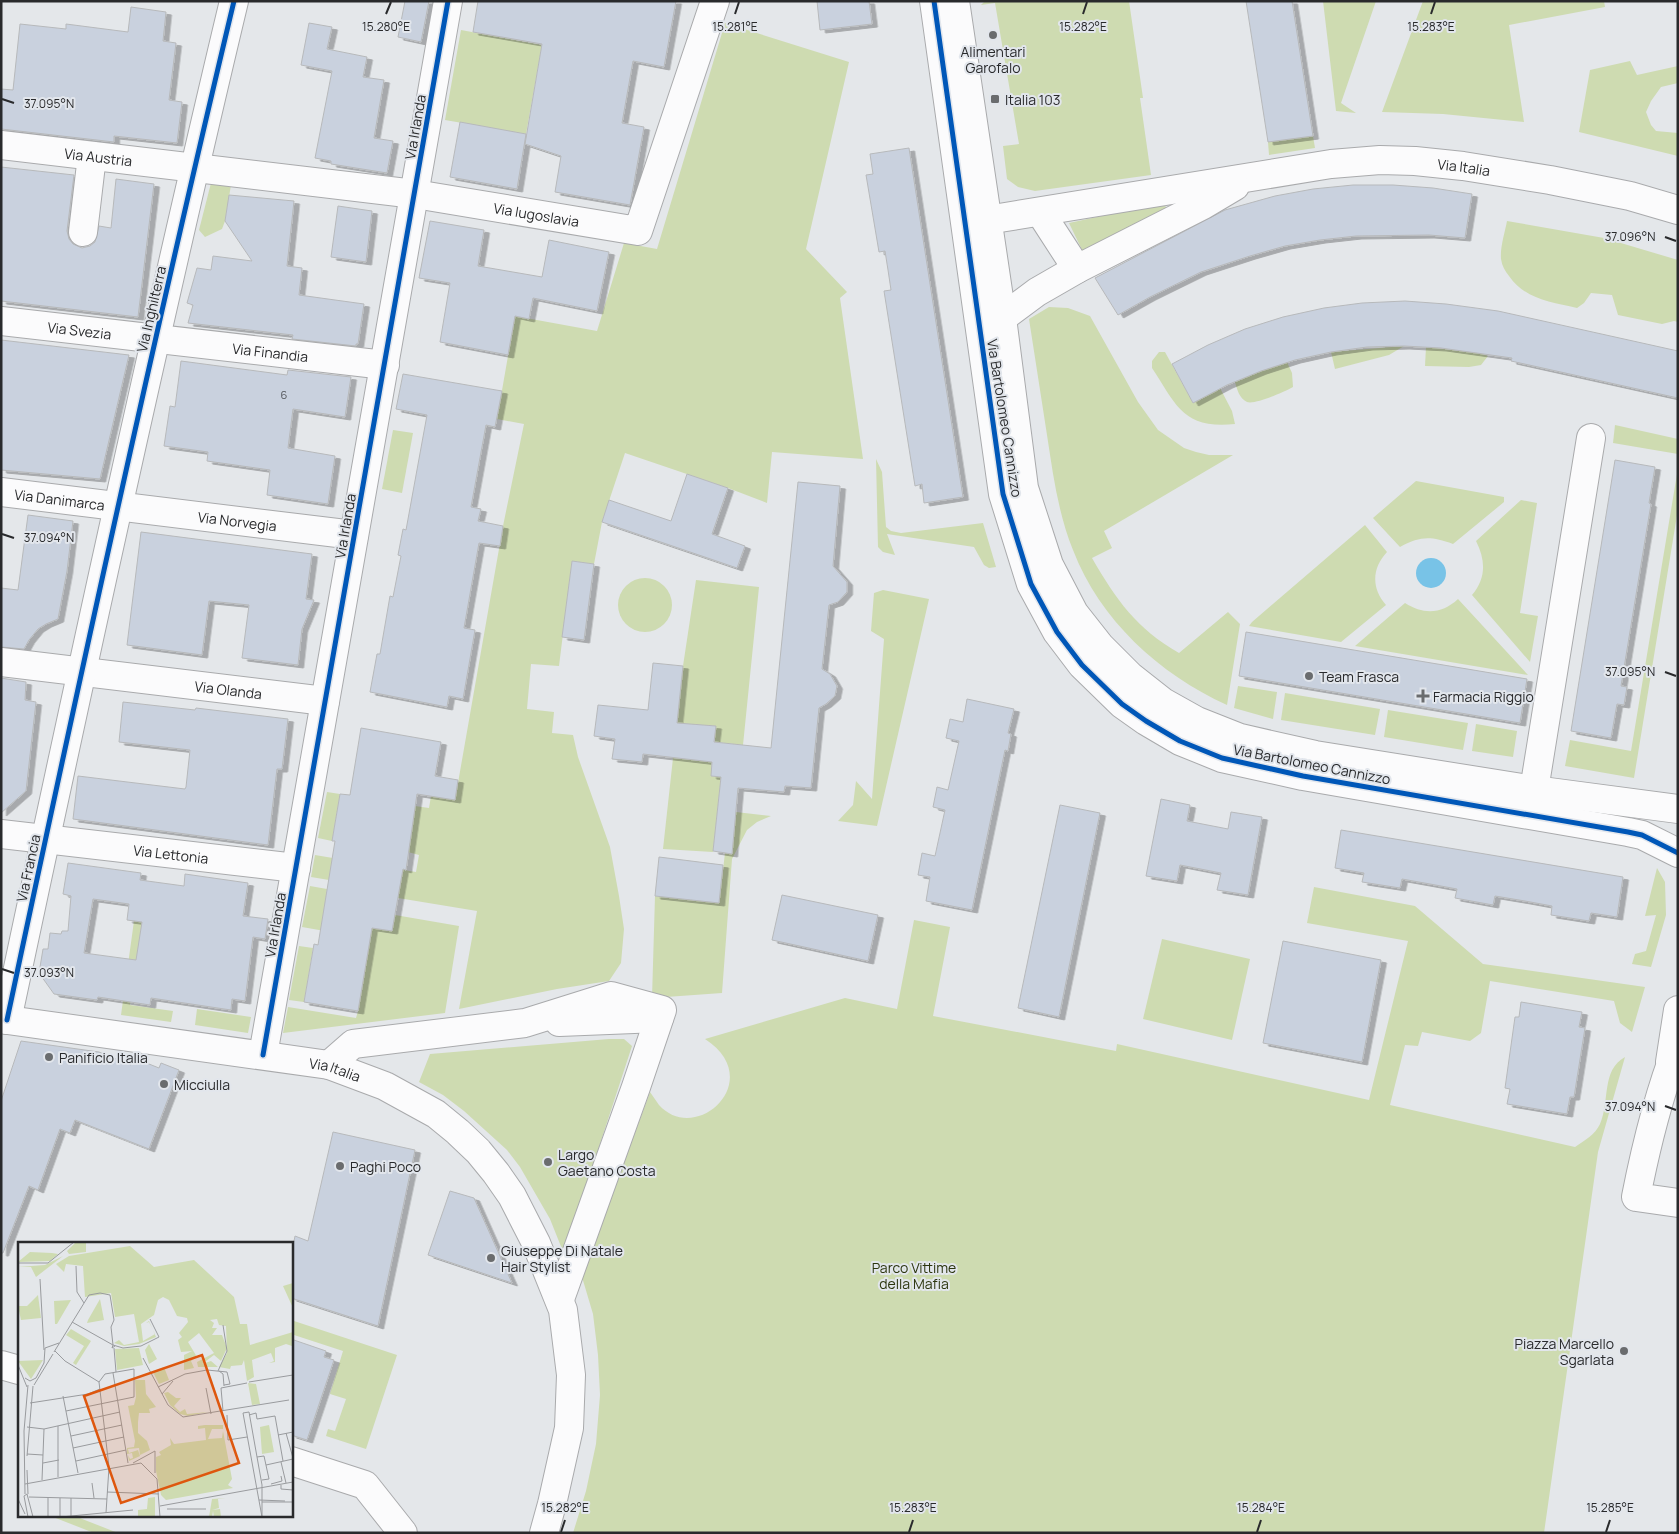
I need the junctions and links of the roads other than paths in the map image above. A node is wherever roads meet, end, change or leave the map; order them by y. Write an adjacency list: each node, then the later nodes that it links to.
1 (234, 1): 8 (street, Via Inghilterra)
2 (448, 1): 10 (street, Via Irlanda)
3 (715, 1): 10 (street, Via Iugoslavia)
4 (934, 1): 31 (street, Via Bartolomeo Cannizzo)
5 (955, 1): 13 (street, Via Bartolomeo Cannizzo)
6 (1, 145): 7 (street, Via Austria)
7 (92, 156): 8 (street, Via Austria); 14 (street)
8 (194, 168): 10 (street, Via Iugoslavia); 18 (street, Via Inghilterra)
9 (1249, 178): 11 (street, Via Italia); 12 (street, Via Italia); 15 (street)
10 (415, 194): 19 (street, Via Irlanda)
11 (1678, 210)
12 (1040, 212): 13 (street, Via Italia); 15 (street)
13 (987, 220): 16 (street, Via Bartolomeo Cannizzo)
14 (83, 232)
15 (1077, 269): 16 (street)
16 (1002, 318): 27 (street, Via Bartolomeo Cannizzo)
17 (1, 321): 18 (street, Via Svezia)
18 (156, 339): 19 (street, Via Finandia); 22 (street, Via Inghilterra)
19 (385, 365): 23 (street, Via Irlanda)
20 (1591, 438): 27 (street)
21 (1, 492): 22 (street, Via Danimarca)
22 (118, 506): 23 (street, Via Norvegia); 25 (street, Via Inghilterra)
23 (354, 535): 26 (street, Via Irlanda)
24 (1, 662): 25 (street, Via Olanda)
25 (82, 671): 26 (street, Via Olanda); 30 (street, Via Francia)
26 (325, 701): 32 (street, Via Irlanda)
27 (1534, 790): 28 (street, Via Bartolomeo Cannizzo)
28 (1678, 809)
29 (1, 834): 30 (street, Via Lettonia)
30 (46, 839): 32 (street, Via Lettonia); 34 (street, Via Francia)
31 (1678, 853)
32 (296, 868): 35 (street, Via Irlanda)
33 (1678, 1010): 36 (street)
34 (3, 1022): 35 (street, Via Italia)
35 (263, 1055): 37 (street, Via Italia)
36 (1674, 1055): 38 (street)
37 (329, 1065): 39 (street, Via Italia); 39 (street)
38 (1678, 1203)
39 (560, 1300): 44 (street, Via Italia)
40 (1, 1365): 41 (street)
41 (18, 1370)
42 (292, 1461): 43 (street)
43 (403, 1533)
44 (544, 1533)

